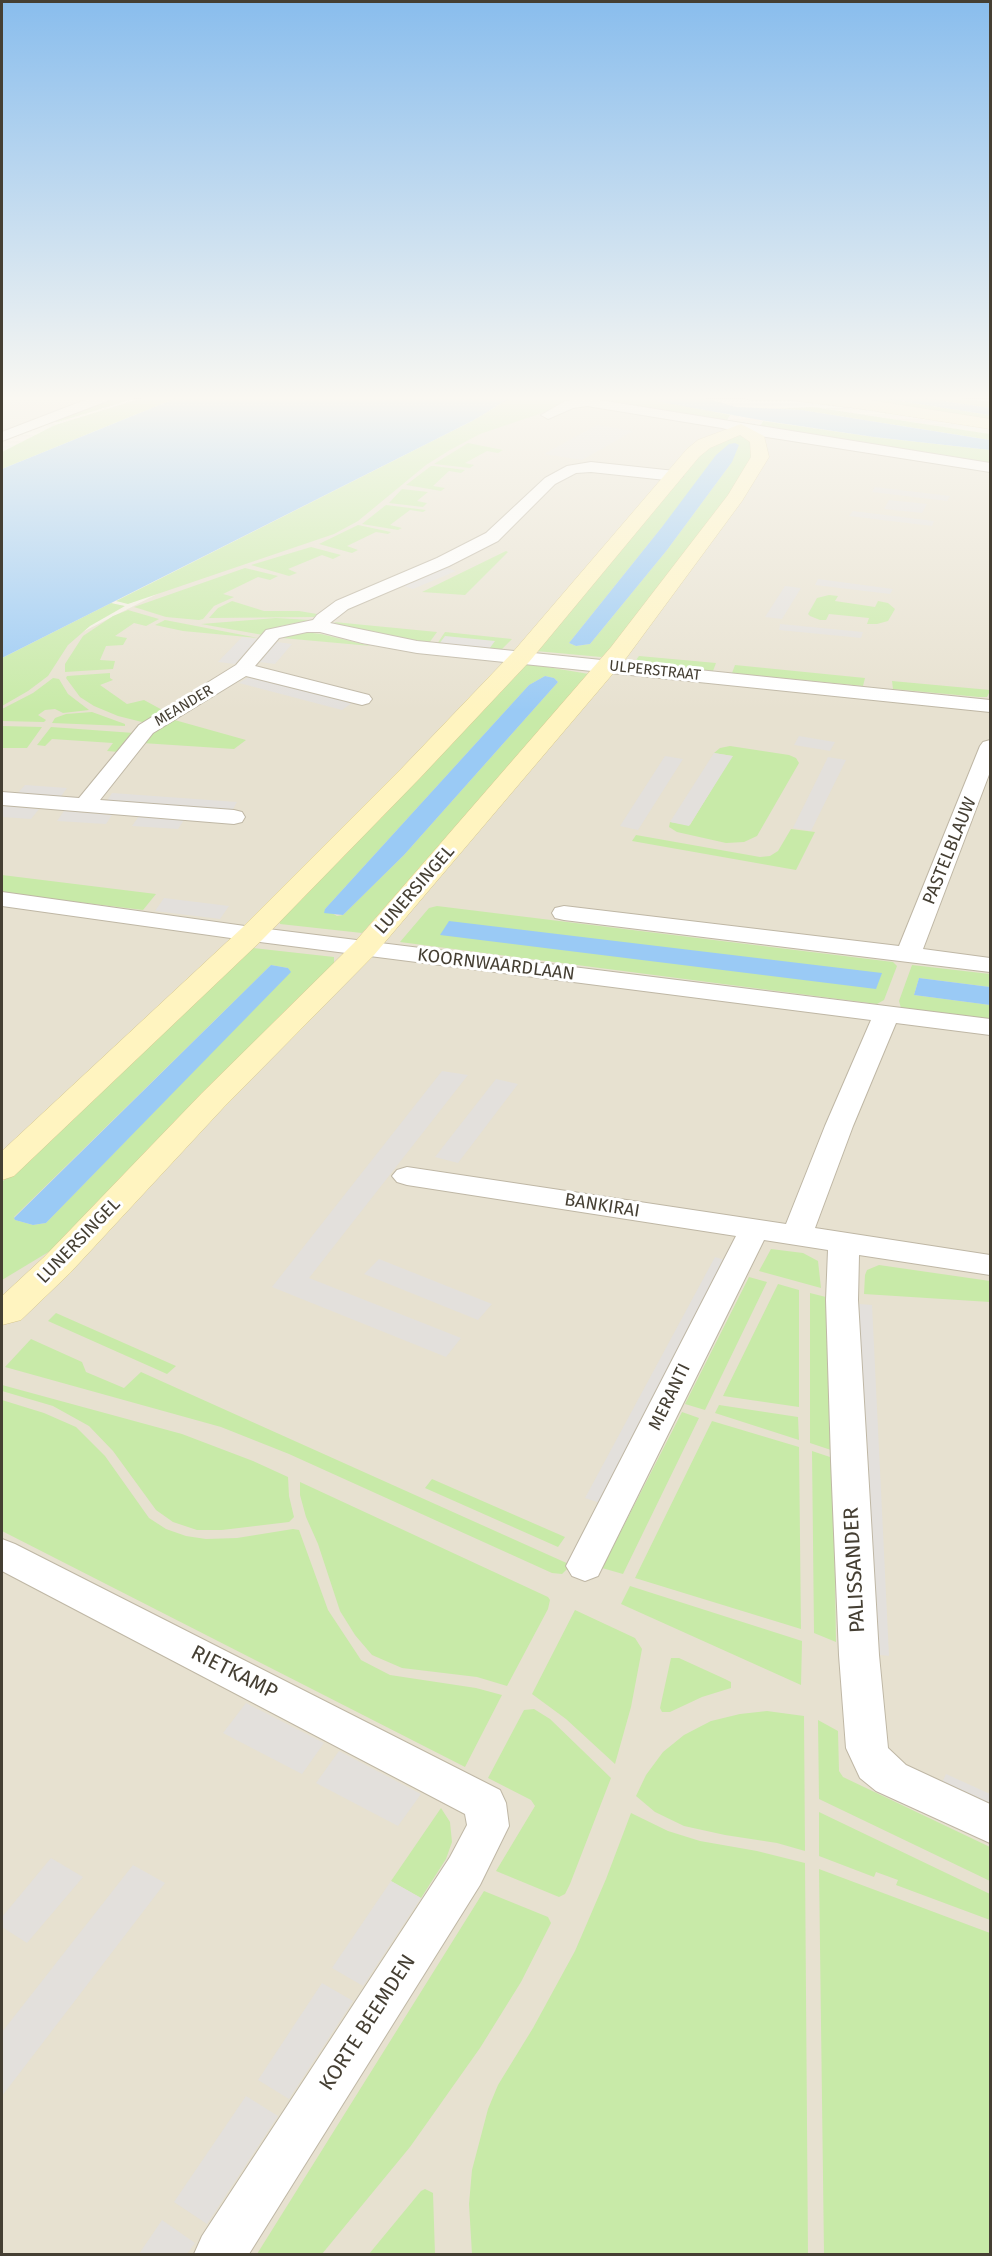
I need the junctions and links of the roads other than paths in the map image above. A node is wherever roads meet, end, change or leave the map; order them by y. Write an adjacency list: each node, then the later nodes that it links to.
1 (530, 500): 4 (street)
2 (654, 500): 5 (street)
3 (732, 500): 6 (street, LUNERSINGEL)
4 (320, 626): 5 (street, ULPERSTRAAT); 7 (street, MEANDER)
5 (521, 657): 6 (street, ULPERSTRAAT); 16 (street)
6 (608, 666): 9 (street, ULPERSTRAAT); 17 (street, LUNERSINGEL)
7 (243, 669): 8 (street); 12 (street, MEANDER)
8 (362, 699)
9 (990, 706)
10 (990, 746): 18 (street, PASTELBLAUW)
11 (2, 799): 12 (street)
12 (85, 805): 13 (street)
13 (234, 817)
14 (2, 899): 16 (street, KOORNWAARDLAAN)
15 (564, 913): 18 (street)
16 (252, 934): 17 (street, KOORNWAARDLAAN); 22 (street)
17 (364, 949): 20 (street, KOORNWAARDLAAN); 28 (street, LUNERSINGEL)
18 (908, 955): 19 (street)
19 (990, 965)
20 (887, 1014): 21 (street, KOORNWAARDLAAN); 25 (street)
21 (990, 1027)
22 (2, 1169)
23 (407, 1176): 24 (street, BANKIRAI)
24 (755, 1230): 25 (street, BANKIRAI); 30 (street, MERANTI)
25 (797, 1235): 26 (street, BANKIRAI)
26 (844, 1243): 27 (street, BANKIRAI); 32 (street, PALISSANDER)
27 (990, 1265)
28 (2, 1311)
29 (2, 1554): 31 (street, RIETKAMP)
30 (585, 1566)
31 (467, 1792): 33 (street, KORTE BEEMDEN)
32 (990, 1824)
33 (220, 2254)

